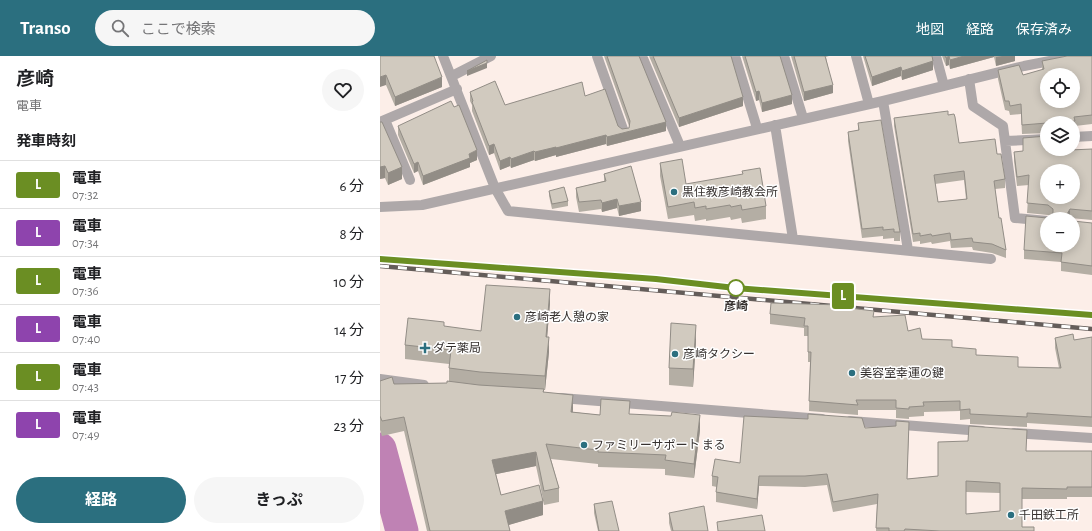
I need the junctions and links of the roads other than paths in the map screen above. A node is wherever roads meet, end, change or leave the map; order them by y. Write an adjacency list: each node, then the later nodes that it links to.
1 (443, 56): 11 (street)
2 (491, 56): 11 (street)
3 (596, 56): 21 (street)
4 (642, 56): 26 (street)
5 (735, 56): 20 (street)
6 (784, 56): 17 (street)
7 (856, 56): 16 (street)
8 (936, 56): 13 (street)
9 (1075, 56): 10 (street)
10 (1023, 61): 12 (street)
11 (452, 76): 14 (street)
12 (970, 79): 13 (street); 25 (street)
13 (944, 86): 15 (street)
14 (457, 89): 18 (street); 28 (street)
15 (884, 101): 16 (street); 32 (street)
16 (869, 104): 17 (street)
17 (803, 118): 19 (street)
18 (383, 121): 27 (street)
19 (775, 125): 20 (street); 31 (street)
20 (758, 128): 26 (street)
21 (624, 132)
22 (1092, 136): 23 (street)
23 (1080, 137)
24 (1040, 139): 25 (street)
25 (1005, 141): 30 (street)
26 (680, 146): 28 (street)
27 (410, 180)
28 (495, 188): 29 (street); 31 (street)
29 (380, 207)
30 (1040, 221)
31 (793, 239): 32 (street)
32 (908, 250): 33 (street)
33 (992, 258)
34 (380, 379): 35 (street)
35 (433, 386)
36 (549, 397): 37 (street)
37 (990, 432)
38 (1006, 433): 39 (street)
39 (1092, 438)

